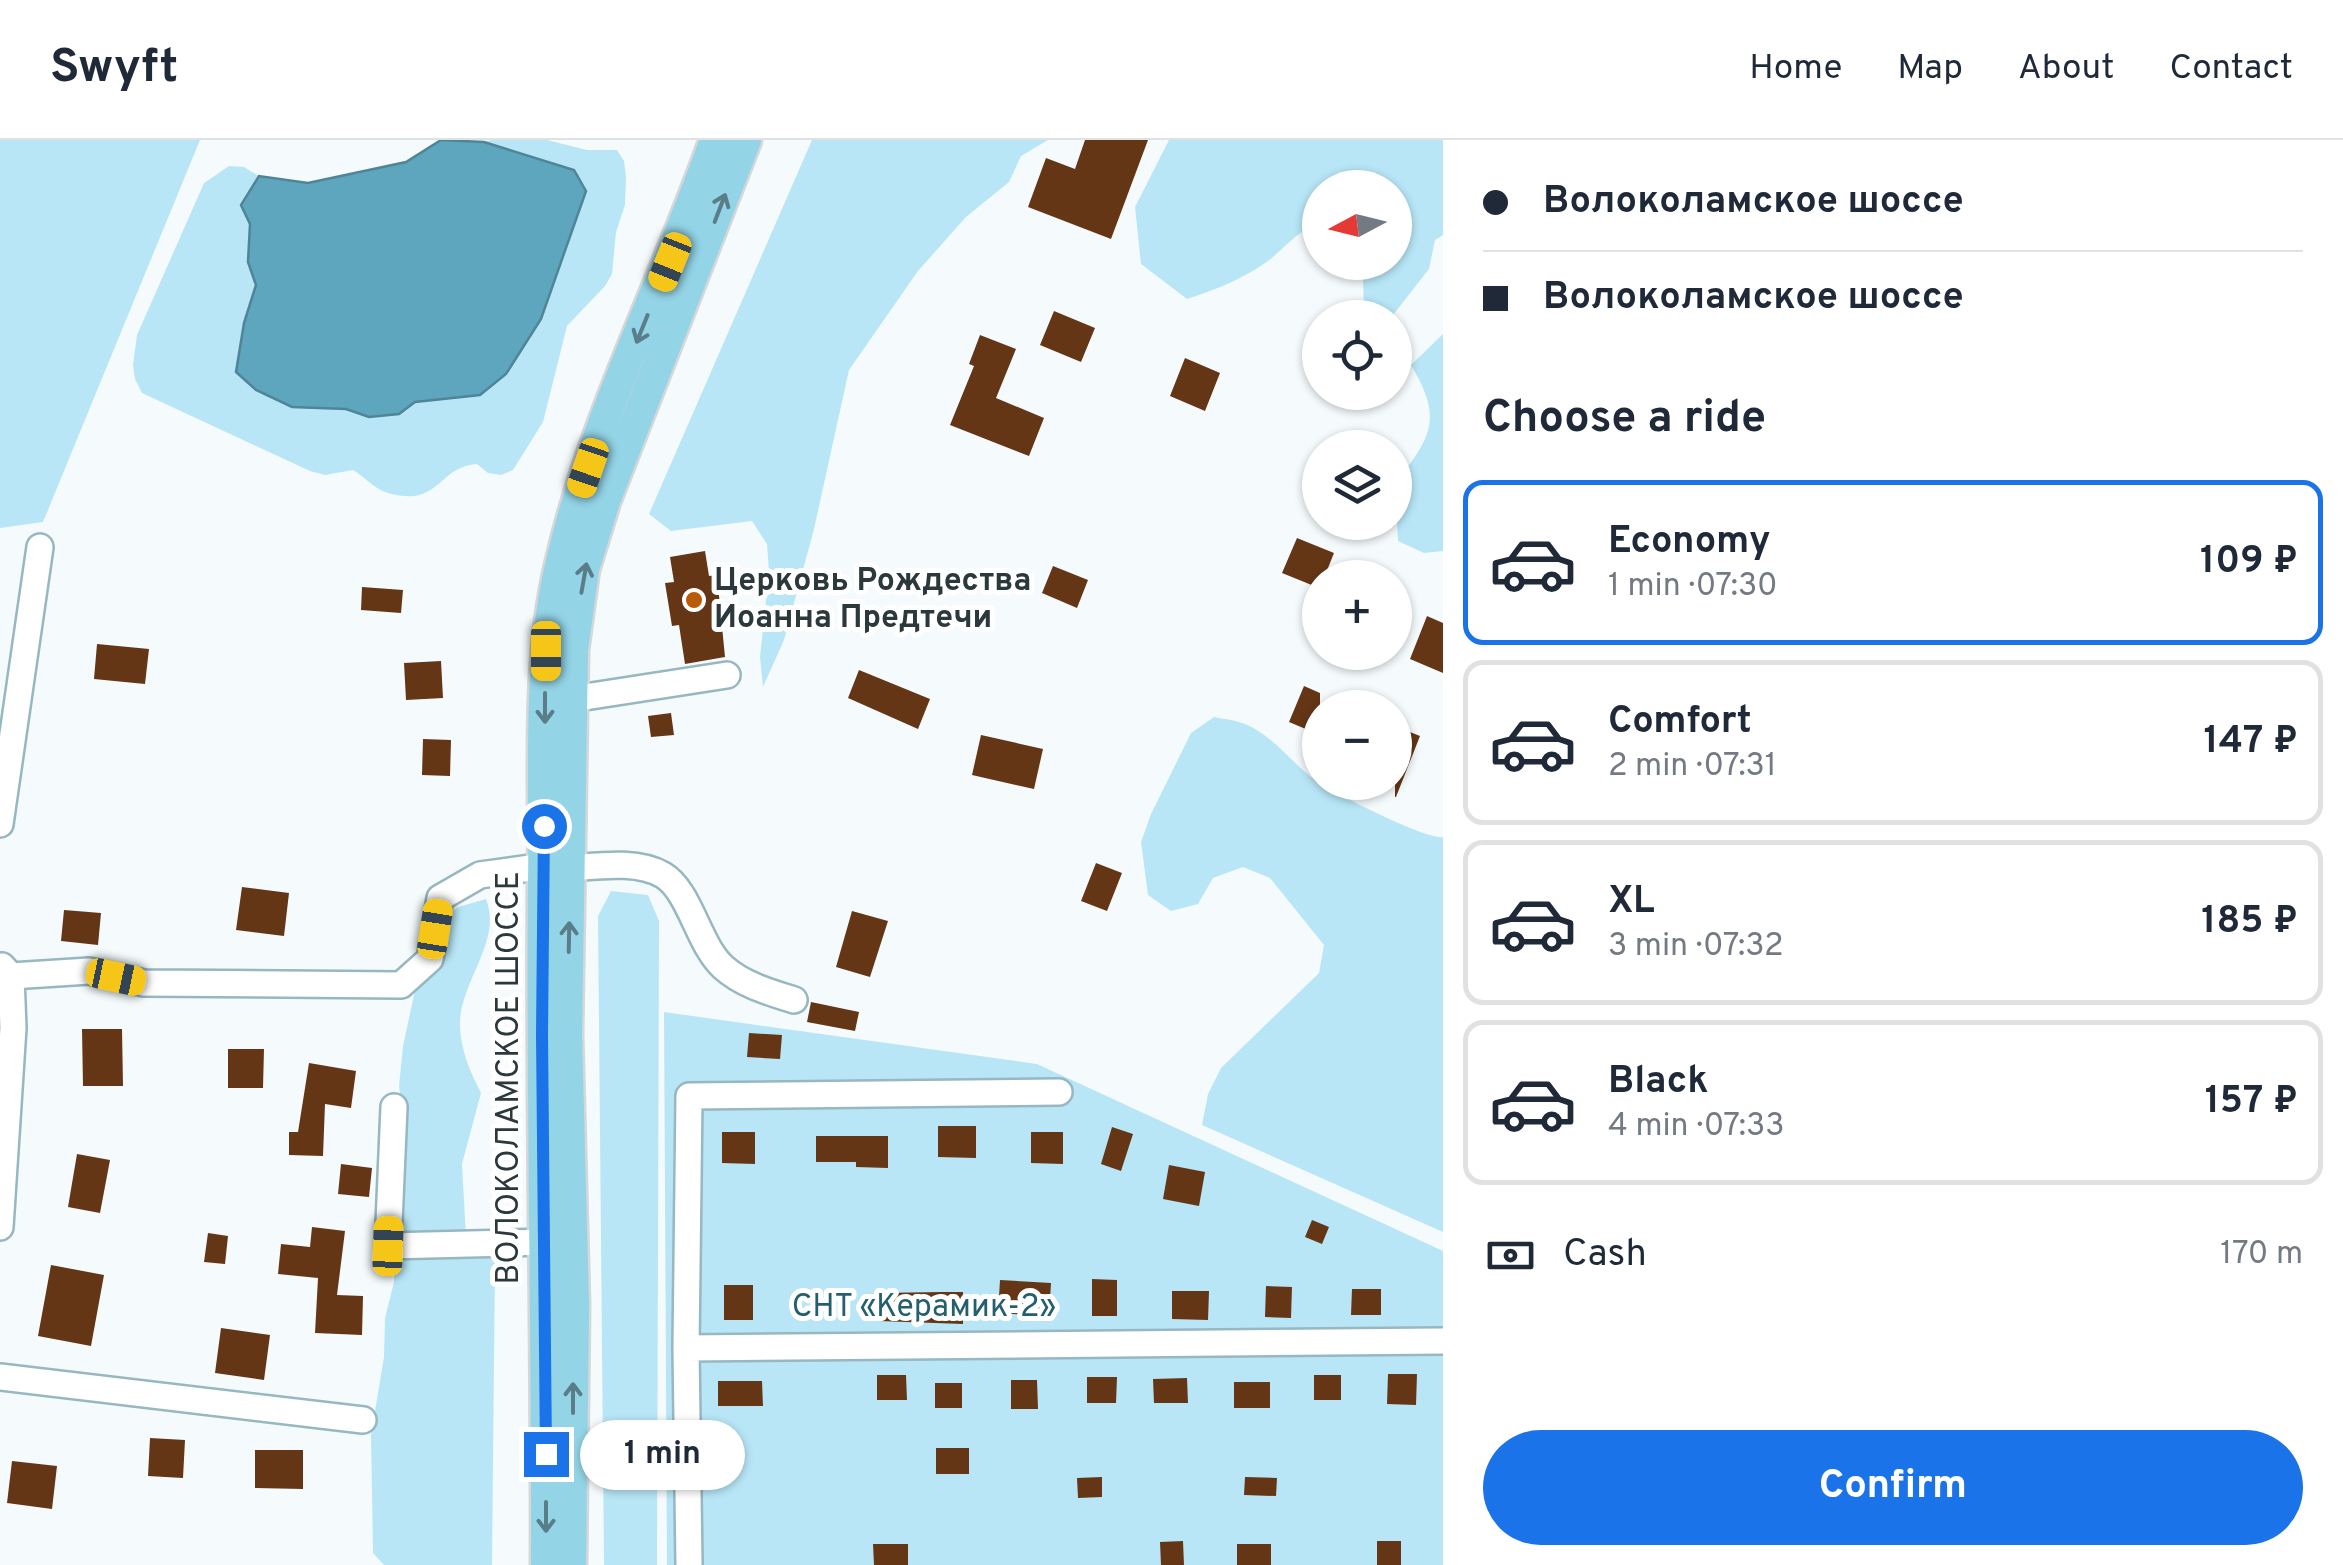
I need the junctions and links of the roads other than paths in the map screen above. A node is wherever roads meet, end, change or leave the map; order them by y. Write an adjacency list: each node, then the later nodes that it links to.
1 (698, 140): 4 (street)
2 (715, 140): 4 (main road, ВОЛОКОЛАМСКОЕ ШОССЕ)
3 (746, 140): 7 (main road, ВОЛОКОЛАМСКОЕ ШОССЕ, one-way to 3)
4 (701, 180): 9 (main road, ВОЛОКОЛАМСКОЕ ШОССЕ, one-way to 9)
5 (40, 547): 8 (street)
6 (727, 675): 7 (street)
7 (572, 699): 9 (main road, ВОЛОКОЛАМСКОЕ ШОССЕ)
8 (0, 824)
9 (557, 867): 10 (street); 11 (street); 15 (main road, ВОЛОКОЛАМСКОЕ ШОССЕ); 21 (main road, ВОЛОКОЛАМСКОЕ ШОССЕ, one-way to 9)
10 (6, 970): 14 (street)
11 (794, 1000)
12 (1059, 1092): 17 (street)
13 (394, 1108): 15 (street)
14 (0, 1227)
15 (546, 1242): 20 (main road, ВОЛОКОЛАМСКОЕ ШОССЕ, one-way to 20)
16 (1443, 1341): 17 (street)
17 (686, 1348): 22 (street)
18 (0, 1377): 19 (street)
19 (363, 1420)
20 (546, 1565)
21 (572, 1565)
22 (689, 1565)

